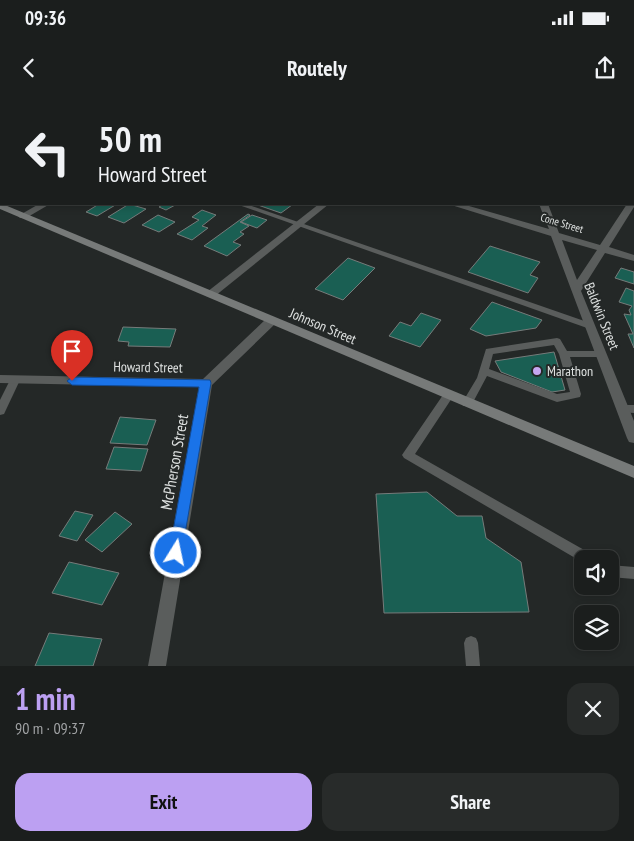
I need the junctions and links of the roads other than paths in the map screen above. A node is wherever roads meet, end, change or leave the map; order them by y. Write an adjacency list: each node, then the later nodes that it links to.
1 (43, 205): 8 (street)
2 (243, 205): 9 (lane)
3 (323, 205): 9 (street)
4 (456, 205): 10 (street, Cone Street)
5 (544, 205): 10 (street, Baldwin Street)
6 (630, 205): 11 (street)
7 (0, 206): 8 (main road, Johnson Street)
8 (23, 216): 14 (main road, Johnson Street)
9 (300, 224): 14 (street); 16 (lane)
10 (555, 234): 11 (street, Cone Street); 13 (street, Baldwin Street)
11 (602, 248): 12 (street, Cone Street); 13 (street)
12 (634, 258)
13 (576, 291): 16 (street, Baldwin Street)
14 (211, 294): 15 (main road, Johnson Street)
15 (271, 321): 22 (street); 23 (main road, Johnson Street)
16 (590, 326): 18 (street, Baldwin Street)
17 (564, 354): 18 (lane); 19 (lane); 19 (lane)
18 (601, 354): 25 (street, Baldwin Street)
19 (484, 371): 24 (lane)
20 (0, 380): 21 (street, Howard Street)
21 (15, 380): 22 (street, Howard Street); 26 (lane)
22 (206, 383): 33 (street, McPherson Street)
23 (449, 395): 24 (main road, Johnson Street); 29 (lane)
24 (467, 403): 28 (main road, Johnson Street)
25 (628, 409): 27 (street, Baldwin Street)
26 (0, 412)
27 (634, 438)
28 (634, 472)
29 (574, 550)
30 (619, 572): 31 (lane)
31 (634, 573)
32 (471, 643): 34 (lane)
33 (157, 666)
34 (473, 666)

